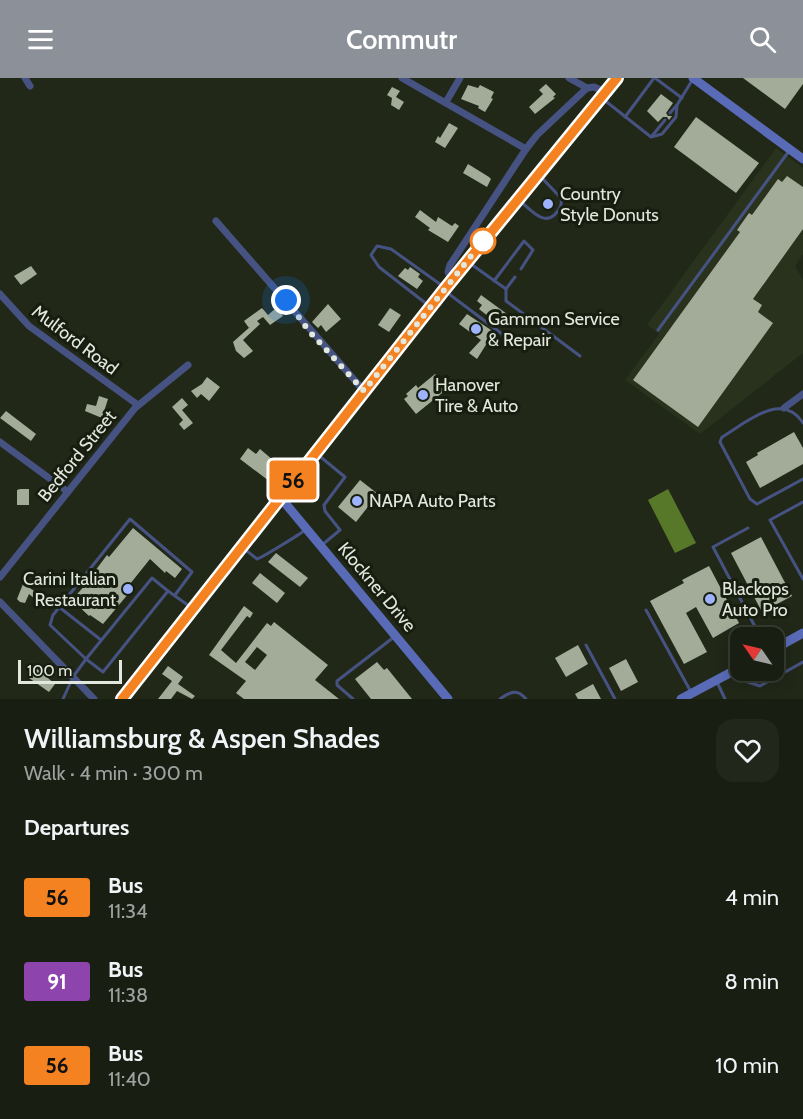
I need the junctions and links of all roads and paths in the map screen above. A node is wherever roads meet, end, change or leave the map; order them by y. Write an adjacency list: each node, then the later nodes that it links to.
1 (25, 78): 8 (street)
2 (402, 78): 12 (street)
3 (460, 78): 12 (street)
4 (569, 78): 9 (street)
5 (617, 78): 10 (main road)
6 (655, 78): 11 (lane); 15 (lane)
7 (694, 78): 11 (lane); 19 (street)
8 (30, 86)
9 (587, 88): 10 (street); 18 (street)
10 (603, 95): 15 (lane); 20 (main road)
11 (682, 99): 13 (lane)
12 (446, 102): 18 (street)
13 (677, 105): 14 (lane); 17 (lane)
14 (670, 113)
15 (625, 117): 17 (lane)
16 (665, 120): 17 (lane)
17 (651, 137)
18 (526, 149): 27 (street)
19 (799, 154): 31 (lane)
20 (537, 174): 21 (main road); 21 (lane)
21 (517, 199): 23 (main road)
22 (216, 221): 35 (street)
23 (467, 261): 26 (lane); 27 (main road)
24 (521, 269): 26 (lane)
25 (515, 277): 28 (lane)
26 (494, 281): 28 (lane)
27 (447, 286): 30 (main road); 30 (lane); 32 (lane)
28 (506, 289): 33 (lane)
29 (0, 294): 37 (street, Mulford Road)
30 (430, 307): 35 (main road)
31 (658, 330)
32 (510, 340)
33 (580, 356)
34 (188, 365): 37 (street, Bedford Street)
35 (364, 391): 41 (main road)
36 (803, 393): 38 (street)
37 (138, 405): 43 (street, Bedford Street)
38 (784, 408): 39 (lane); 42 (lane)
39 (803, 423)
40 (0, 442): 43 (street)
41 (315, 453): 44 (main road); 48 (lane)
42 (803, 479)
43 (68, 492): 50 (street, Bedford Street)
44 (280, 497): 47 (street, Klockner Drive); 49 (main road)
45 (803, 502): 51 (lane)
46 (748, 528): 58 (lane)
47 (307, 529): 48 (street, Klockner Drive); 49 (lane)
48 (321, 546): 60 (street, Klockner Drive)
49 (241, 547): 56 (main road)
50 (0, 577)
51 (803, 579)
52 (168, 591): 53 (lane); 61 (lane); 64 (lane)
53 (175, 595): 55 (lane); 56 (lane)
54 (0, 602): 68 (street)
55 (59, 606): 61 (lane); 64 (lane)
56 (193, 609): 75 (main road)
57 (646, 610): 72 (lane)
58 (755, 627)
59 (803, 633): 62 (street)
60 (396, 636): 76 (lane); 77 (street, Klockner Drive)
61 (101, 640): 64 (lane)
62 (784, 643)
63 (586, 645): 80 (lane)
64 (86, 658): 68 (lane)
65 (803, 662): 66 (lane)
66 (784, 673)
67 (730, 674): 69 (street)
68 (73, 677): 73 (lane); 74 (street)
69 (716, 680): 72 (street); 82 (lane)
70 (747, 681): 71 (lane)
71 (769, 681)
72 (692, 693): 81 (street)
73 (63, 699)
74 (94, 699)
75 (122, 699)
76 (353, 699)
77 (448, 699)
78 (500, 699): 79 (lane)
79 (526, 699)
80 (615, 699)
81 (681, 699)
82 (724, 699)

